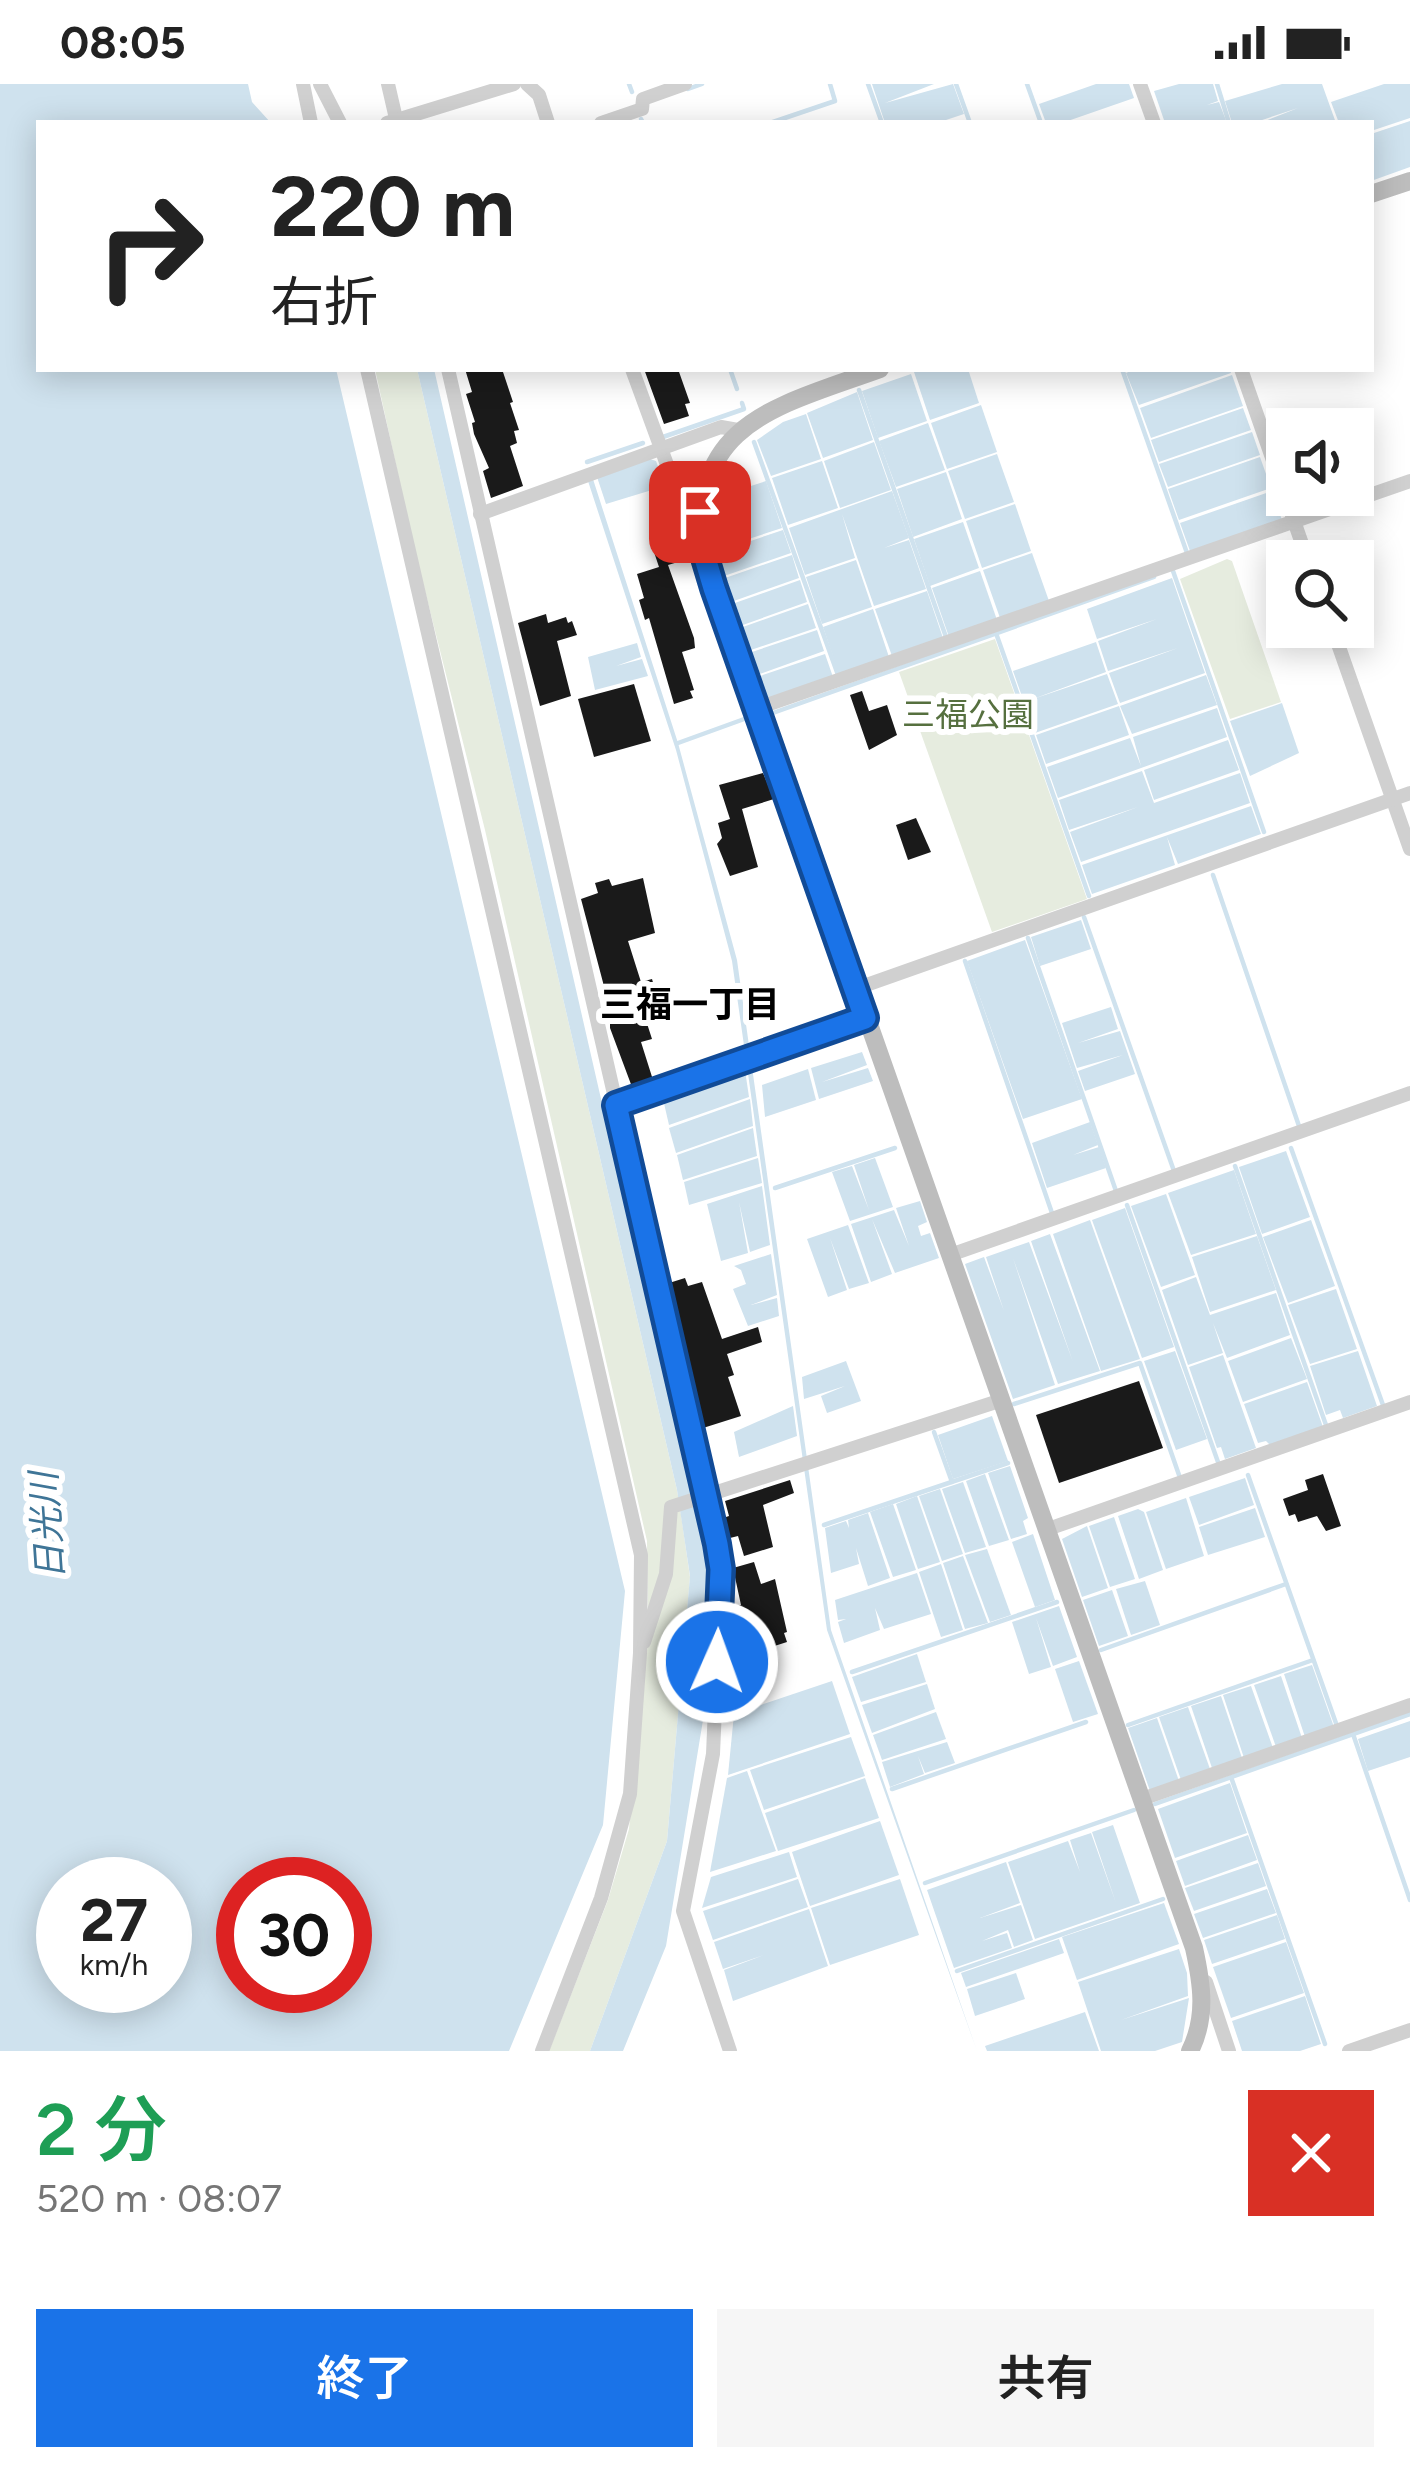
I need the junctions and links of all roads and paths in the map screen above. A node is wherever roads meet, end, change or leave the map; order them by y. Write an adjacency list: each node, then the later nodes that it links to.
1 (303, 84): 8 (street)
2 (320, 84): 9 (street)
3 (388, 84): 10 (street)
4 (514, 84): 11 (street)
5 (526, 84): 12 (street)
6 (685, 84): 13 (street)
7 (1140, 84): 14 (street)
8 (310, 120)
9 (338, 120)
10 (393, 120)
11 (399, 120)
12 (547, 120)
13 (610, 120)
14 (1153, 120)
15 (1410, 181): 16 (street)
16 (1374, 193)
17 (368, 372): 43 (street)
18 (449, 372): 26 (street)
19 (633, 372): 23 (street)
20 (872, 372): 22 (street)
21 (1242, 372): 27 (street)
22 (738, 430): 23 (street); 25 (street)
23 (661, 448): 25 (street); 26 (street)
24 (1410, 481): 27 (street)
25 (700, 512): 30 (street)
26 (480, 514): 37 (street)
27 (1294, 522): 28 (street); 30 (street)
28 (1300, 540)
29 (1338, 648): 32 (street)
30 (755, 709): 34 (street)
31 (1410, 793): 32 (street)
32 (1392, 800): 33 (street); 34 (street)
33 (1410, 849)
34 (855, 989): 35 (street)
35 (865, 1018): 37 (street); 38 (street)
36 (1410, 1093): 38 (street)
37 (616, 1105): 41 (street)
38 (950, 1255): 39 (street)
39 (1002, 1400): 41 (street); 42 (street)
40 (1410, 1402): 42 (street)
41 (703, 1499): 43 (street); 49 (street)
42 (1048, 1529): 45 (street)
43 (640, 1653): 48 (street)
44 (1410, 1705): 45 (street)
45 (1142, 1799): 46 (street)
46 (1194, 1948): 50 (street); 51 (street)
47 (1410, 2030): 52 (street)
48 (542, 2051)
49 (730, 2051)
50 (1190, 2051)
51 (1229, 2051)
52 (1349, 2051)

